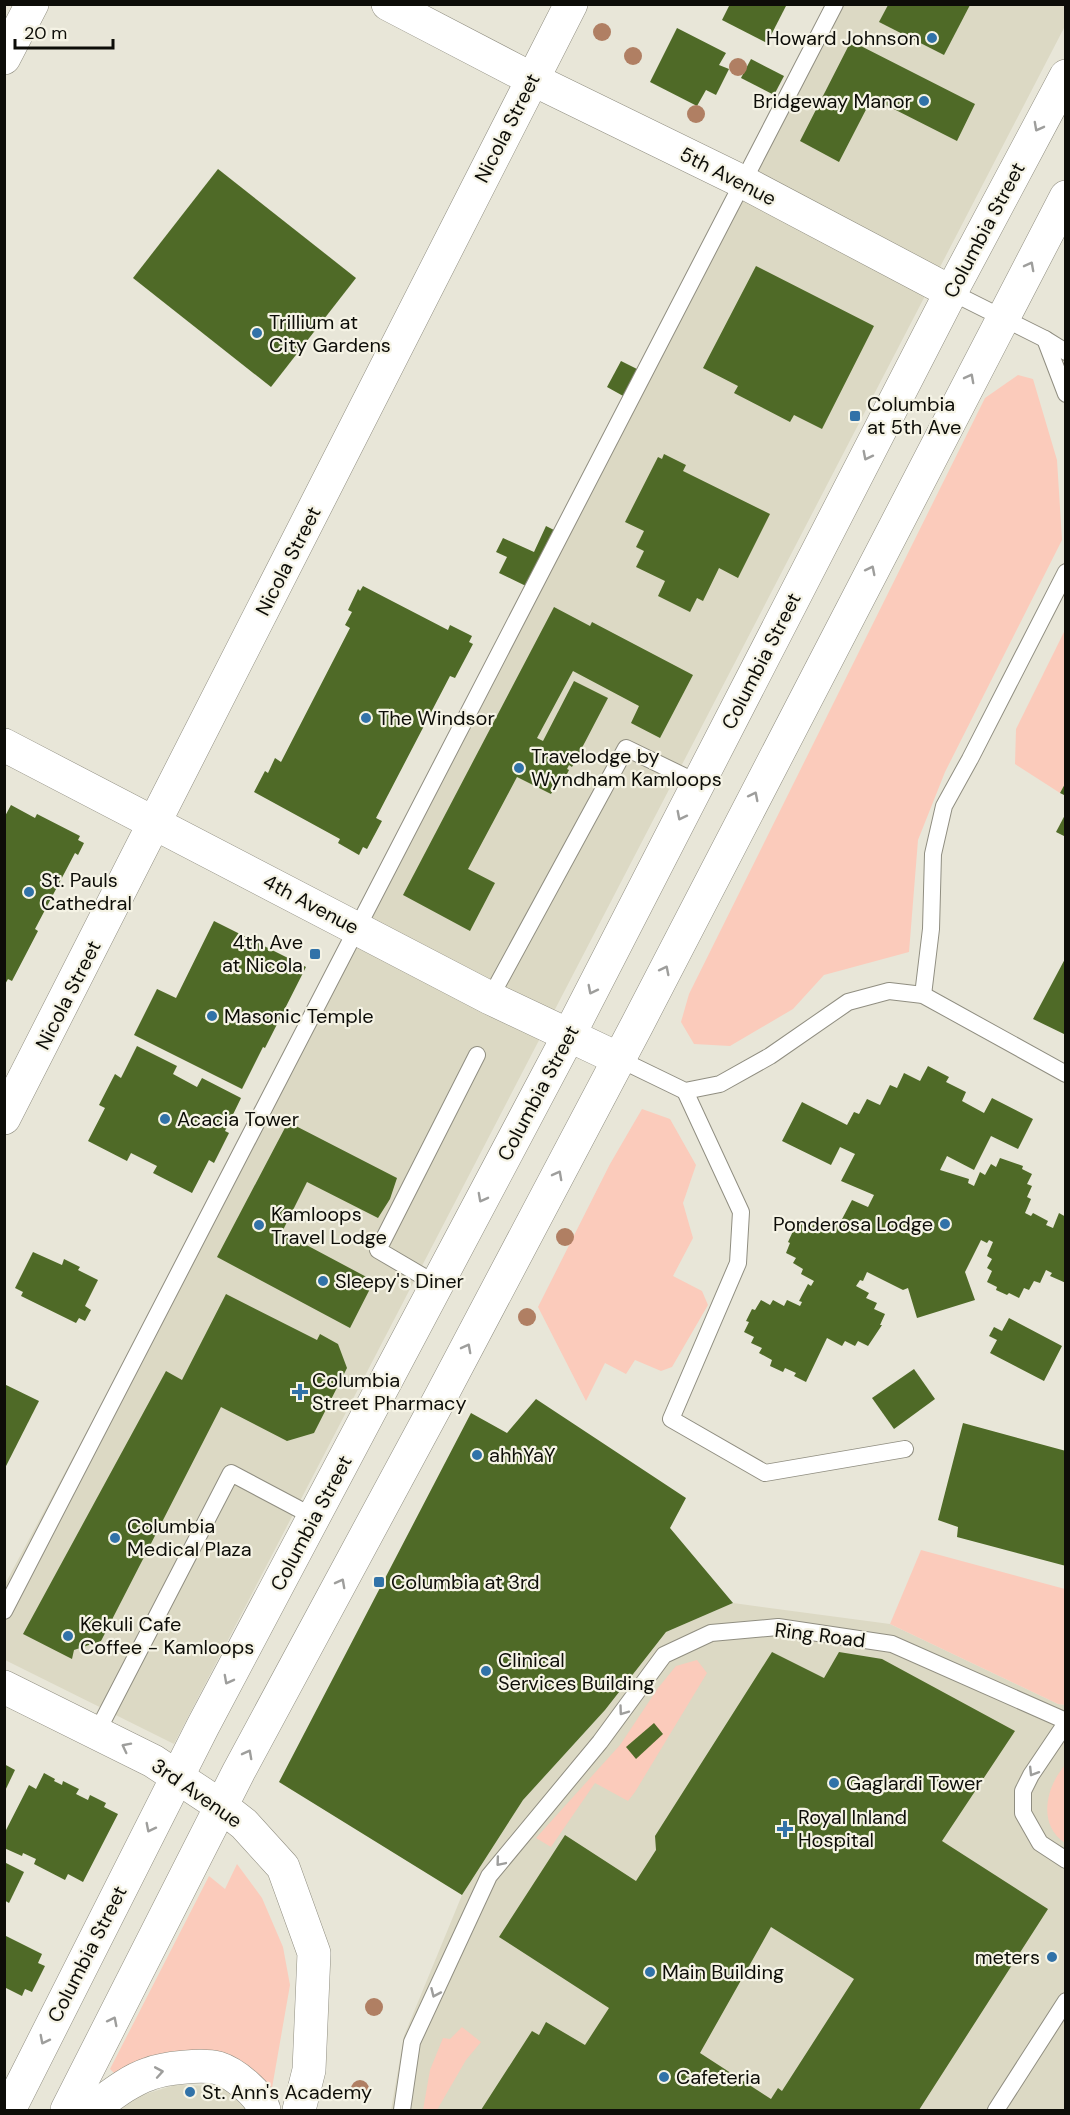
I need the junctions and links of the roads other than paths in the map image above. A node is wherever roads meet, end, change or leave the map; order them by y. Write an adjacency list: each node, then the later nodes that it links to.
1 (32, 4): 5 (main road)
2 (388, 4): 7 (main road, 5th Avenue)
3 (571, 4): 7 (main road, Nicola Street)
4 (835, 4): 8 (lane)
5 (4, 58)
6 (1065, 76): 10 (main road, Columbia Street, one-way to 10)
7 (532, 79): 8 (main road, 5th Avenue); 18 (main road, Nicola Street)
8 (743, 182): 10 (main road, 5th Avenue); 19 (lane)
9 (1065, 197): 11 (main road, one-way to 9)
10 (951, 292): 11 (lane, 5th Avenue); 17 (main road, Columbia Street, one-way to 17)
11 (1002, 317): 12 (lane, 5th Avenue); 24 (main road, one-way to 11)
12 (1044, 339): 13 (lane, 5th Avenue); 14 (lane)
13 (1065, 352)
14 (1065, 394)
15 (1065, 572): 20 (lane)
16 (4, 745): 18 (main road, 4th Avenue)
17 (698, 783): 21 (lane); 22 (main road, Columbia Street, one-way to 22)
18 (155, 824): 19 (main road, 4th Avenue); 27 (main road, Nicola Street)
19 (357, 929): 21 (main road, 4th Avenue); 31 (lane)
20 (923, 995): 25 (lane); 26 (lane)
21 (490, 998): 22 (main road, 4th Avenue)
22 (569, 1035): 24 (main road, 4th Avenue); 28 (main road, Columbia Street, one-way to 28)
23 (477, 1055): 28 (lane)
24 (619, 1059): 26 (lane); 36 (main road, one-way to 24)
25 (1065, 1074)
26 (685, 1091): 29 (lane)
27 (4, 1118)
28 (436, 1284): 30 (main road, Columbia Street)
29 (905, 1449)
30 (314, 1517): 34 (lane); 35 (main road, Columbia Street, one-way to 35)
31 (4, 1611)
32 (4, 1687): 34 (main road, 3rd Avenue)
33 (1065, 1722): 37 (lane, one-way to 37); 44 (lane, Ring Road, one-way to 44)
34 (97, 1732): 35 (main road, 3rd Avenue, one-way to 34)
35 (177, 1776): 36 (main road, 3rd Avenue); 39 (main road, Columbia Street, one-way to 39)
36 (221, 1806): 40 (main road, one-way to 36); 43 (main road, 3rd Avenue)
37 (1065, 1860)
38 (1065, 2001): 45 (lane)
39 (9, 2110)
40 (67, 2110)
41 (91, 2110): 42 (main road, one-way to 42)
42 (264, 2110)
43 (299, 2110)
44 (402, 2110)
45 (996, 2110)

